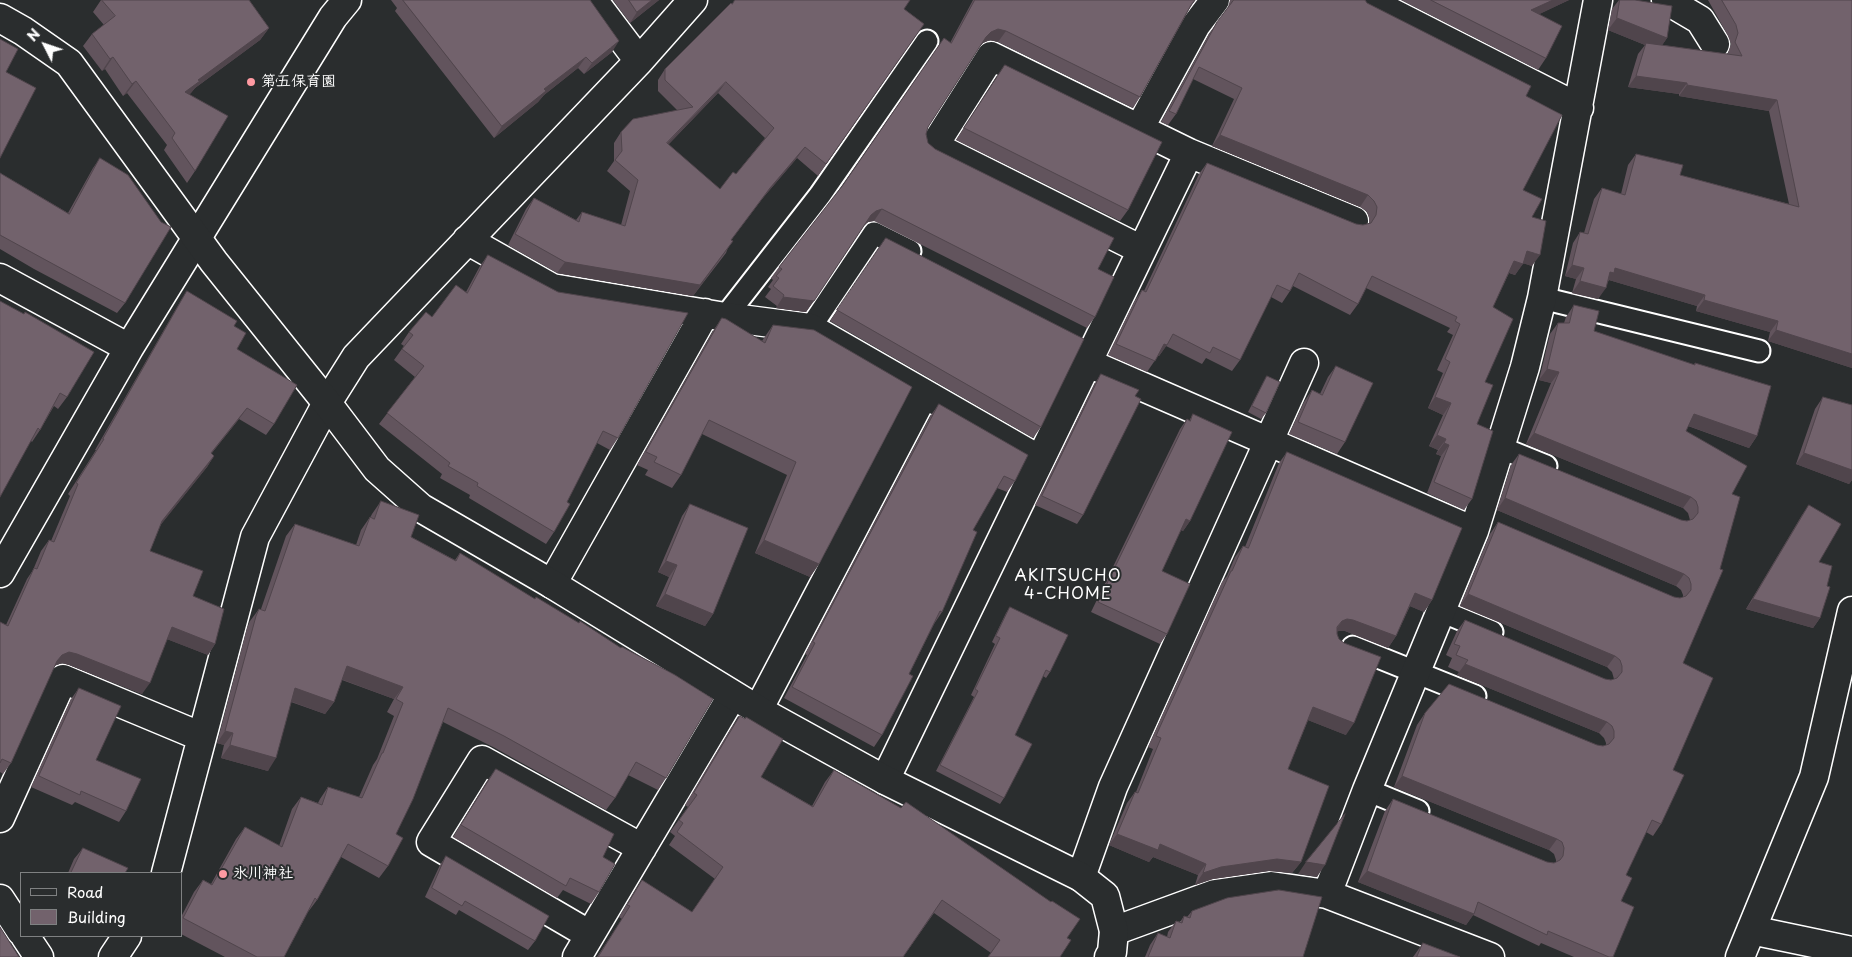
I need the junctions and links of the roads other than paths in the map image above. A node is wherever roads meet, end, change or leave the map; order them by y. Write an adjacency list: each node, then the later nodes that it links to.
1 (347, 0): 16 (street)
2 (593, 0): 11 (street)
3 (693, 0): 11 (street)
4 (1215, 0): 13 (street)
5 (1367, 0): 12 (street)
6 (1598, 0): 12 (street)
7 (1666, 0): 10 (street)
8 (0, 18): 16 (street)
9 (927, 41): 22 (lane)
10 (1715, 44)
11 (639, 61): 17 (street)
12 (1579, 108): 21 (street)
13 (1139, 130): 14 (street); 18 (street)
14 (1189, 153): 15 (street); 18 (street)
15 (1354, 221)
16 (196, 238): 24 (street); 29 (street)
17 (467, 240): 22 (street); 29 (street)
18 (1142, 250): 25 (street)
19 (927, 260): 23 (lane)
20 (0, 278): 24 (street)
21 (1542, 298): 26 (lane); 31 (street)
22 (715, 315): 23 (street); 36 (street)
23 (810, 328): 28 (street)
24 (129, 348): 35 (street)
25 (1087, 348): 30 (street); 32 (street)
26 (1758, 351)
27 (1304, 363): 30 (street)
28 (924, 394): 32 (street); 44 (street)
29 (327, 402): 36 (street); 45 (street)
30 (1269, 442): 34 (street); 52 (street)
31 (1499, 447): 33 (lane); 34 (street)
32 (1040, 460): 46 (street)
33 (1562, 472)
34 (1483, 523): 37 (street)
35 (0, 572)
36 (552, 584): 42 (street)
37 (1441, 610): 39 (lane); 41 (street)
38 (1852, 611): 56 (street)
39 (1513, 641)
40 (1341, 643): 41 (lane)
41 (1416, 672): 43 (lane); 47 (street)
42 (732, 696): 44 (street); 50 (street)
43 (1496, 705)
44 (758, 710): 46 (street)
45 (202, 737): 48 (street); 51 (street)
46 (885, 780): 52 (street)
47 (1367, 790): 49 (lane); 53 (street)
48 (0, 818)
49 (1438, 819)
50 (642, 848): 60 (street); 60 (street)
51 (166, 872)
52 (1081, 877): 59 (street)
53 (1327, 894): 59 (street); 64 (street)
54 (0, 898): 55 (street)
55 (20, 929)
56 (1751, 930): 61 (street); 65 (street)
57 (26, 937): 62 (street)
58 (126, 937): 63 (street)
59 (1111, 944)
60 (583, 946)
61 (1852, 951)
62 (39, 957)
63 (113, 957)
64 (1490, 957)
65 (1740, 957)

